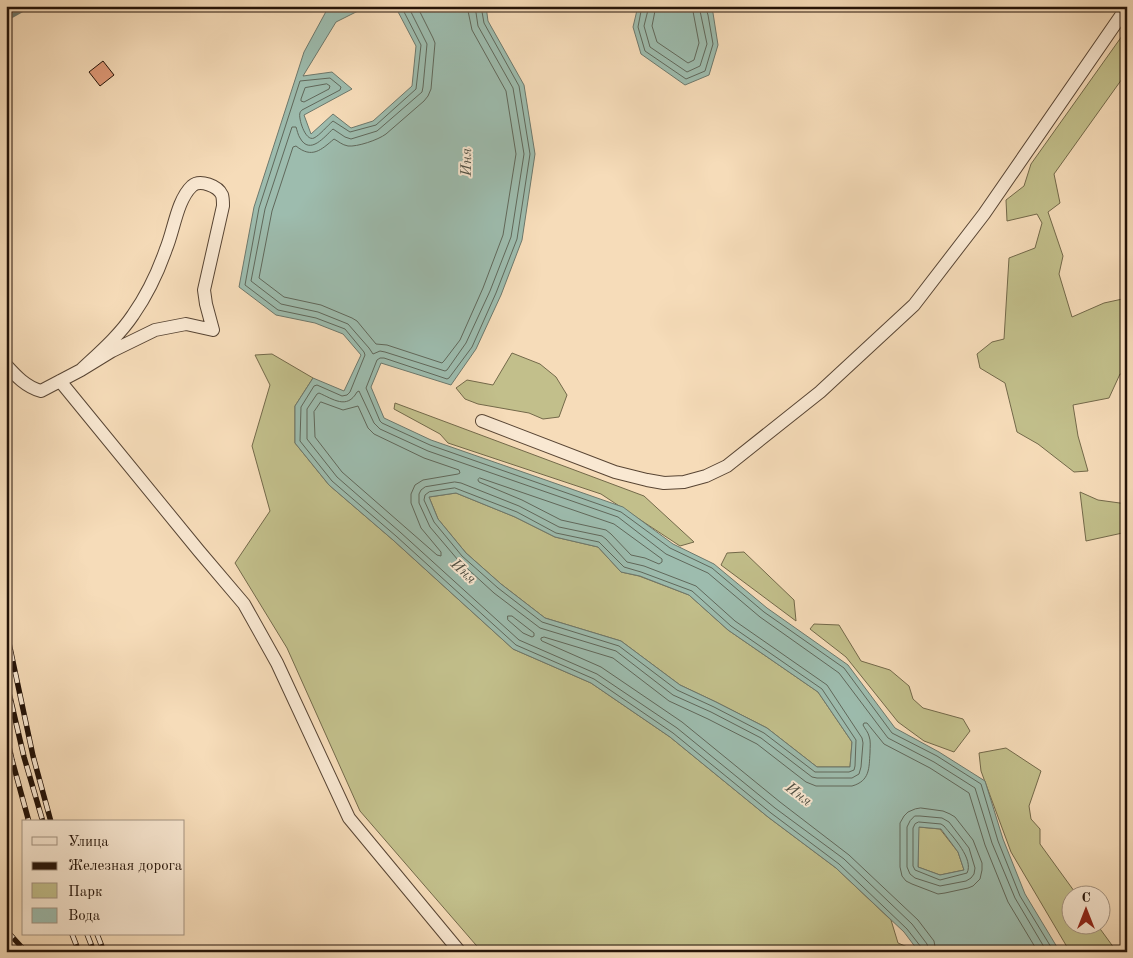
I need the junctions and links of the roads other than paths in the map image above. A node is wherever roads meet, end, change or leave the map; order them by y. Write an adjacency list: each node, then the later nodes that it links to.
1 (1127, 7): 5 (street)
2 (6, 364): 4 (street)
3 (81, 370): 3 (street); 4 (street)
4 (60, 381): 6 (street)
5 (482, 421)
6 (460, 952)

